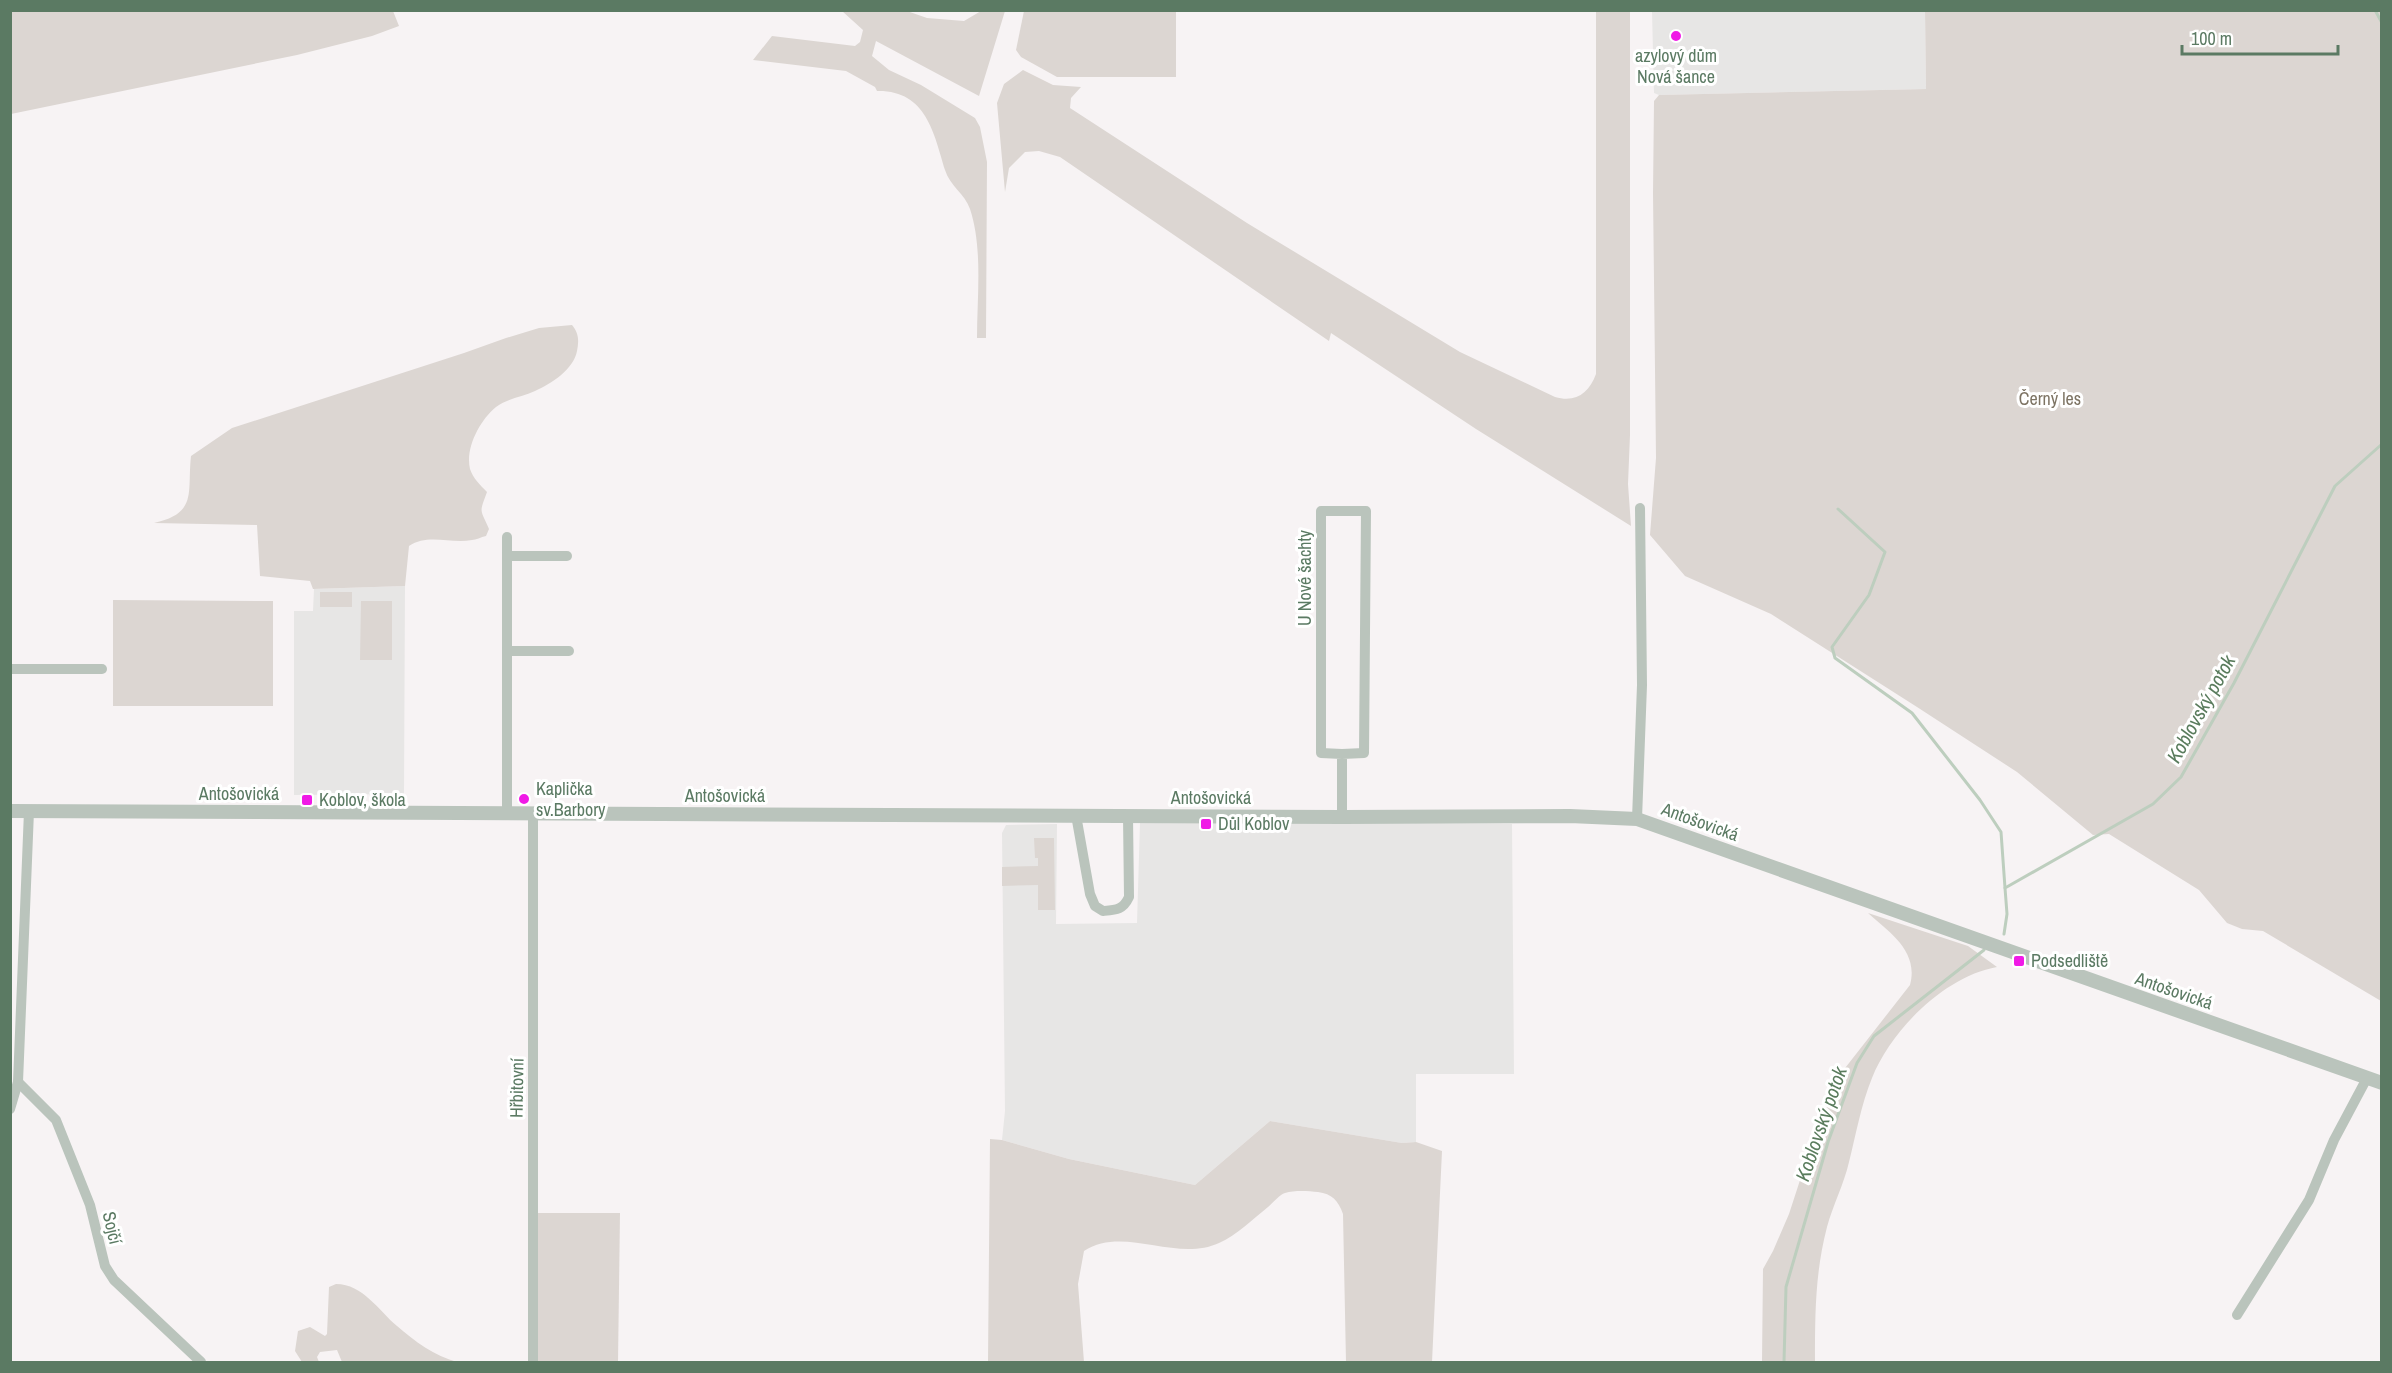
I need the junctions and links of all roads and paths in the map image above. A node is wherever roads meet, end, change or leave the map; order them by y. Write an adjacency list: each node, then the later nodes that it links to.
1 (1640, 508): 17 (street)
2 (507, 537): 3 (street)
3 (507, 556): 4 (street); 5 (street)
4 (567, 556)
5 (507, 651): 6 (street); 12 (street)
6 (569, 651)
7 (10, 669): 8 (street)
8 (102, 669)
9 (1342, 754): 9 (street, U Nové šachty); 16 (street)
10 (10, 811): 11 (street, Antošovická)
11 (29, 811): 12 (street, Antošovická); 19 (street)
12 (507, 813): 13 (street, Antošovická)
13 (533, 813): 14 (street, Antošovická); 24 (street, Hřbitovní)
14 (1076, 815): 15 (street, Antošovická); 15 (street)
15 (1128, 816): 16 (street, Antošovická)
16 (1342, 817): 17 (street, Antošovická)
17 (1637, 819): 18 (street, Antošovická)
18 (2367, 1078): 20 (street, Antošovická); 22 (street)
19 (18, 1082): 21 (street); 23 (street, Sojčí)
20 (2382, 1083)
21 (10, 1109)
22 (2237, 1315)
23 (201, 1362)
24 (533, 1362)

